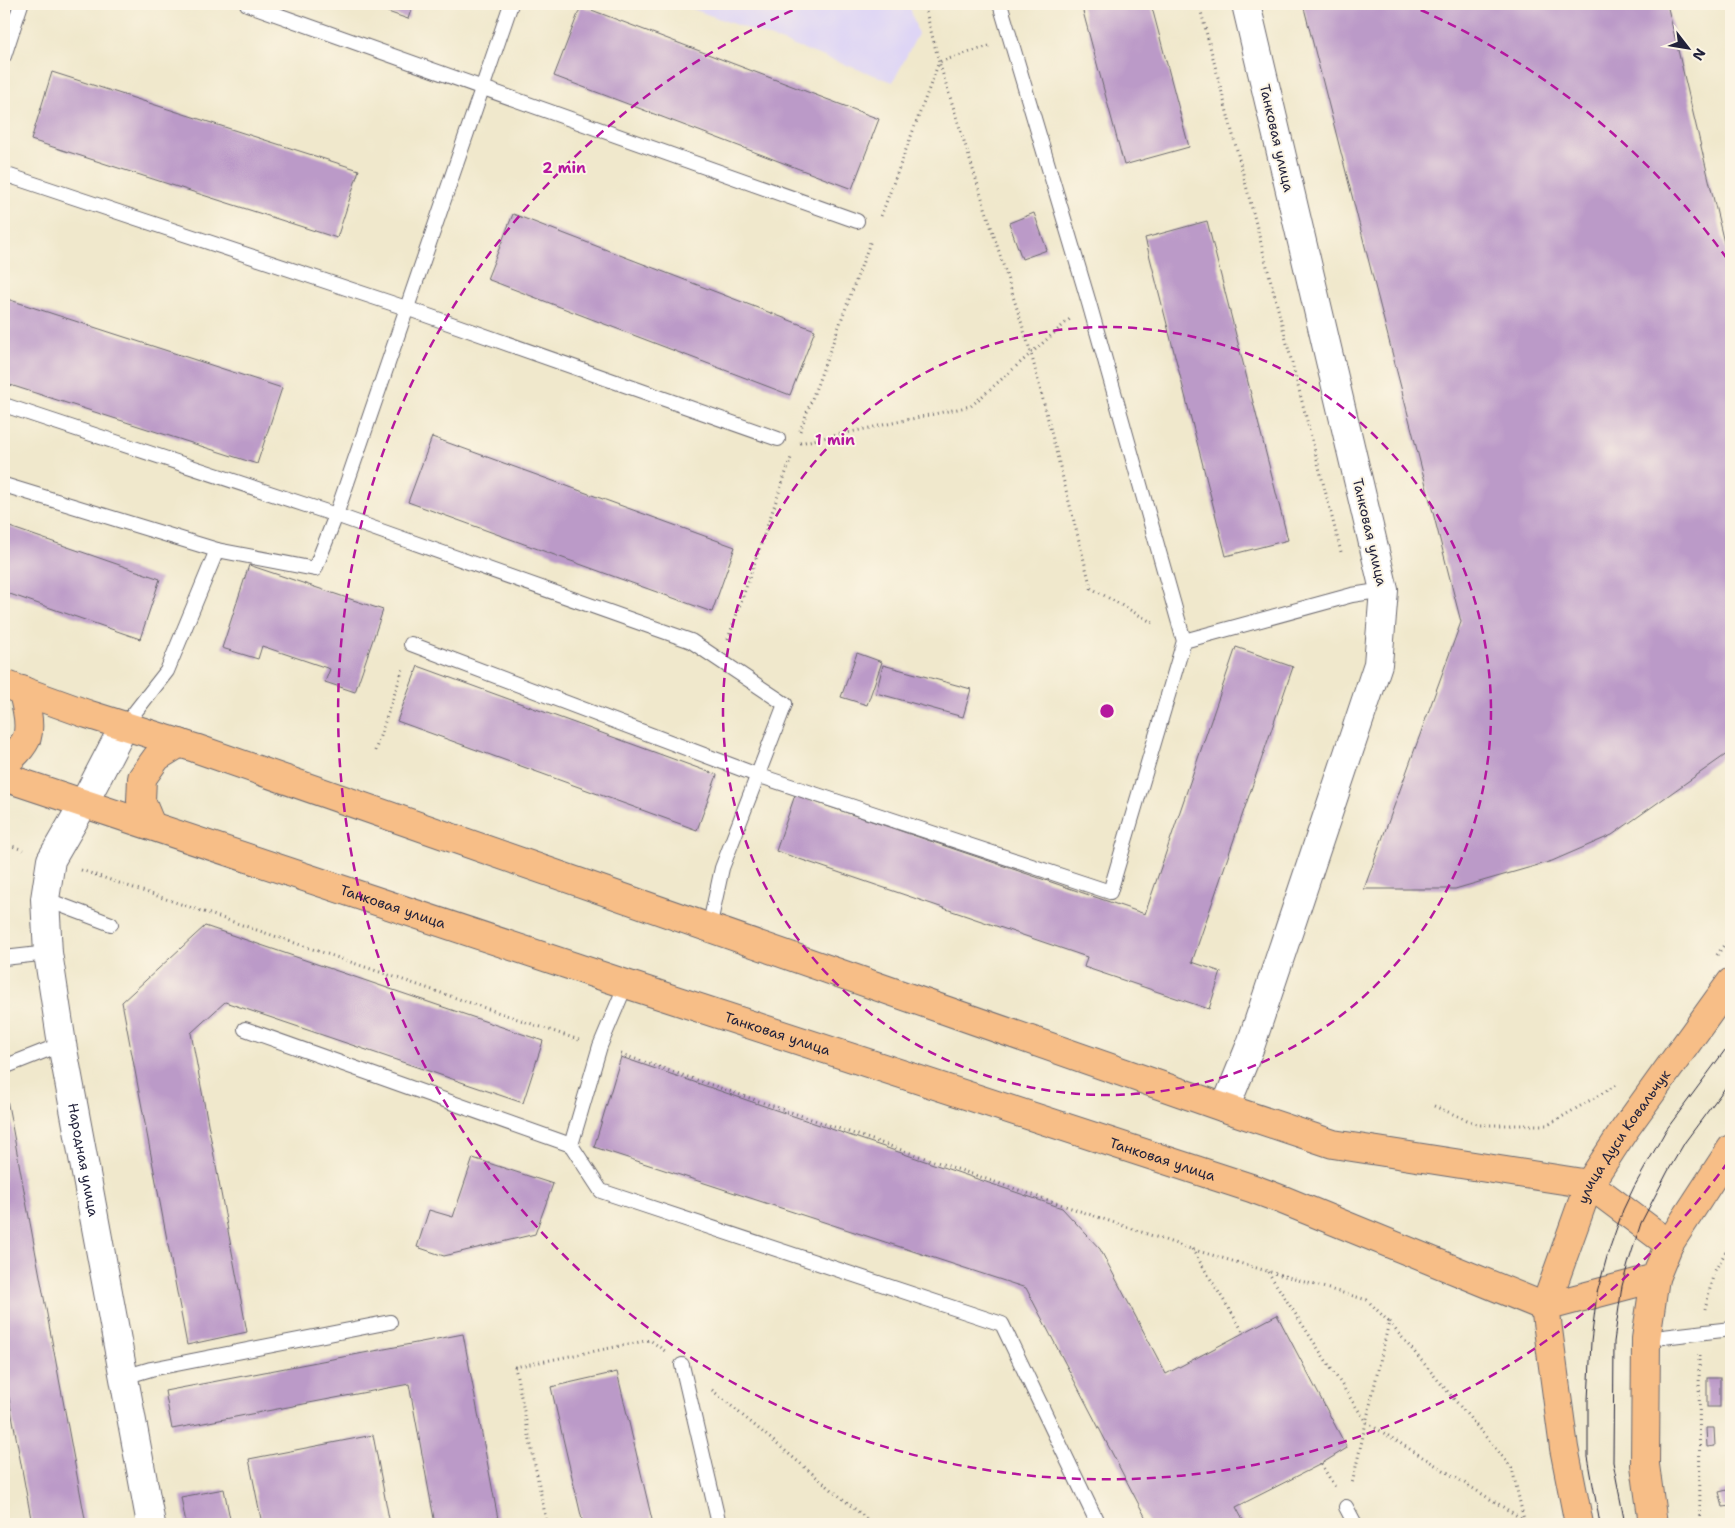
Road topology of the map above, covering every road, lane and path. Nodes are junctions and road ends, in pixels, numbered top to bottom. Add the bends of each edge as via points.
1 (22, 4) edge
2 (247, 4) edge
3 (511, 4) edge
4 (924, 4) edge
5 (1000, 4) edge
6 (1199, 4) edge
7 (1246, 4) edge
8 (1011, 39) junction
9 (4, 56) edge
10 (939, 62) junction
11 (482, 87) junction
12 (4, 174) edge
13 (880, 218) dead end
14 (857, 221) dead end
15 (873, 236) dead end
16 (1089, 303) junction
17 (406, 308) junction
18 (1031, 353) junction
19 (4, 405) edge
20 (778, 439) joint
21 (796, 444) junction
22 (4, 485) edge
23 (336, 515) junction
24 (217, 550) junction
25 (1384, 590) junction
26 (1352, 595) junction
27 (1184, 640) junction
28 (412, 644) joint
29 (721, 661) junction
30 (13, 687) edge
31 (124, 726) junction
32 (180, 743) junction
33 (375, 751) dead end
34 (4, 764) edge
35 (757, 775) junction
36 (4, 777) edge
37 (84, 802) junction
38 (151, 825) junction
39 (4, 843) edge
40 (51, 860) junction
41 (45, 898) junction
42 (111, 924) dead end
43 (709, 928) junction
44 (1731, 935) edge
45 (48, 953) junction
46 (4, 958) edge
47 (1714, 959) dead end
48 (1731, 982) edge
49 (626, 984) junction
50 (245, 1029) dead end
51 (562, 1034) dead end
52 (62, 1044) junction
53 (600, 1046) junction
54 (4, 1067) edge
55 (1619, 1084) dead end
56 (1434, 1106) dead end
57 (1226, 1108) junction
58 (571, 1145) junction
59 (1731, 1149) edge
60 (1589, 1184) junction
61 (1731, 1243) edge
62 (1669, 1244) junction
63 (1191, 1249) junction
64 (1268, 1271) junction
65 (1655, 1278) junction
66 (1545, 1307) junction
67 (390, 1322) dead end
68 (1389, 1322) junction
69 (1731, 1329) edge
70 (1244, 1332) dead end
71 (1699, 1332) junction
72 (1646, 1339) junction
73 (682, 1365) junction
74 (124, 1377) junction
75 (1366, 1422) junction
76 (1321, 1464) dead end
77 (1346, 1507) junction
78 (1524, 1522) edge
79 (151, 1524) edge
80 (547, 1524) edge
81 (719, 1524) edge
82 (873, 1524) edge
83 (1098, 1524) edge
84 (1355, 1524) edge
85 (1578, 1524) edge
86 (1653, 1524) edge
87 (1700, 1524) edge

1 - 9 lane
2 - 11 lane
3 - 11 lane
4 - 10 path
5 - 8 lane
6 - 26 path
7 - 25 street, Танковая улица
8 - 10 path
8 - 16 lane
10 - 13 path
10 - 18 path
11 - 14 lane
11 - 17 lane
12 - 17 lane
15 - 21 path
16 - 18 path
16 - 27 lane
17 - 20 lane
17 - 23 lane
18 - 21 path via 971,406
18 - 27 path via 1091,588
19 - 23 lane
20 - 21 path
21 - 29 path
22 - 24 lane
23 - 24 lane via 315,569
23 - 29 lane via 691,641
24 - 31 lane via 167,671
25 - 26 lane
25 - 57 street, Танковая улица via 1378,664 1251,1044
26 - 27 lane
27 - 35 lane via 1110,892
28 - 33 path
28 - 35 lane
29 - 35 lane via 785,704
30 - 31 main road
30 - 34 main road via 28,710 27,738 12,759
31 - 32 main road
31 - 37 street, Народная улица
32 - 38 main road via 157,757 142,778 141,801
32 - 43 main road
35 - 43 lane via 722,868
36 - 37 main road, Танковая улица
37 - 38 main road, Танковая улица
37 - 40 street, Народная улица
38 - 49 main road, Танковая улица
39 - 40 path
40 - 41 street, Народная улица
40 - 51 path
41 - 42 lane
41 - 45 street, Народная улица
43 - 57 main road
44 - 47 path
45 - 46 lane
45 - 52 street, Народная улица
48 - 60 main road, улица Дуси Ковальчук
49 - 53 lane
49 - 66 main road, Танковая улица via 1251,1188
50 - 58 lane
52 - 54 lane
52 - 74 street, Народная улица
53 - 58 lane
53 - 63 path
55 - 56 path via 1548,1125 1479,1125
57 - 60 main road via 1333,1144
58 - 83 lane via 600,1191 1002,1324
59 - 62 main road
60 - 62 main road
60 - 66 main road, улица Дуси Ковальчук
61 - 71 path via 1714,1272
62 - 65 main road
63 - 64 path
63 - 70 path
64 - 68 path via 1367,1300
64 - 75 path
65 - 66 main road
65 - 72 main road
66 - 85 main road
67 - 74 lane
68 - 75 path
68 - 78 path via 1512,1468
69 - 71 lane
71 - 72 lane
71 - 87 path
72 - 86 main road via 1645,1465
73 - 80 path via 650,1340 515,1367
73 - 81 lane
73 - 82 path
74 - 79 street, Народная улица
75 - 77 path
75 - 78 path
76 - 77 path
77 - 84 lane

